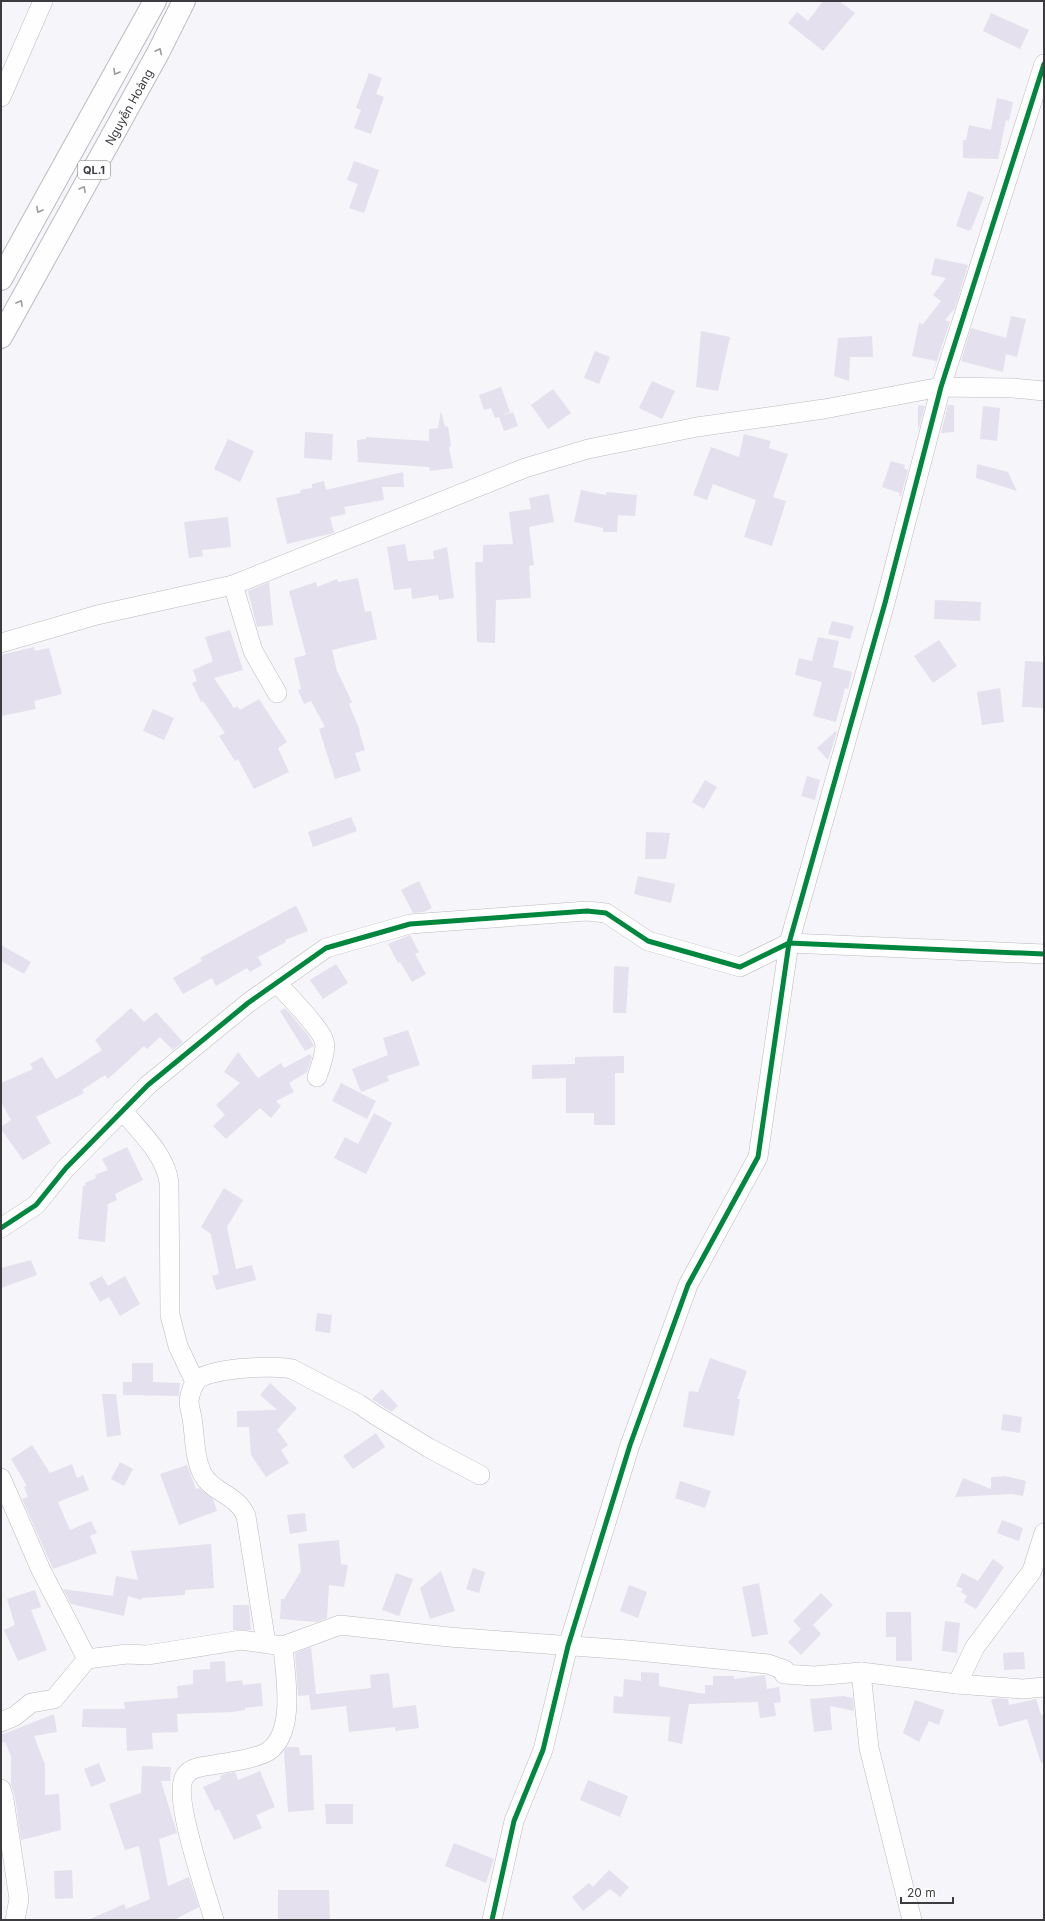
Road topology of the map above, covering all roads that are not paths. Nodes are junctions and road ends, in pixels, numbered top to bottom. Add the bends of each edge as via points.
1 (43, 1) edge
2 (155, 1) edge
3 (184, 1) edge
4 (1044, 64) edge
5 (1, 97) edge
6 (1, 279) edge
7 (1, 337) edge
8 (941, 386) junction
9 (1044, 391) edge
10 (233, 586) junction
11 (1, 642) edge
12 (277, 694) dead end
13 (789, 944) junction
14 (1044, 954) edge
15 (277, 983) junction
16 (317, 1077) dead end
17 (122, 1110) junction
18 (1, 1228) edge
19 (195, 1382) junction
20 (480, 1475) dead end
21 (1, 1478) edge
22 (1044, 1533) edge
23 (274, 1645) junction
24 (568, 1646) junction
25 (87, 1659) junction
26 (861, 1672) junction
27 (957, 1684) junction
28 (1044, 1687) edge
29 (1, 1722) edge
30 (1, 1789) edge
31 (15, 1920) edge
32 (214, 1920) edge
33 (492, 1920) edge
34 (912, 1920) edge

1 - 5 street
2 -> 6 highway, QL.1
7 -> 3 highway, Nguyễn Hoàng / QL.1 via 158,53
4 - 8 street
8 - 9 street
8 - 10 street via 824,409 697,427 588,449 526,468
8 - 13 street via 885,603
10 - 11 street via 97,615
10 - 12 street via 253,651
13 - 14 street
13 - 15 street via 740,967 648,941 606,913 587,911 410,924 326,948
13 - 24 street via 758,1157 688,1285 630,1445
15 - 16 street via 324,1041 323,1057
15 - 17 street via 248,1003 148,1084
17 - 18 street via 66,1168 36,1205
17 - 19 street via 167,1170 170,1315 178,1346
19 - 20 street via 202,1376 213,1373 266,1367 292,1369 359,1404 429,1448
19 - 23 street via 189,1401 198,1465 211,1484 243,1507
21 - 25 street via 41,1570
22 - 27 street via 1032,1571 976,1646
23 - 24 street via 340,1626
23 - 25 street via 241,1640 147,1655 127,1654
23 - 32 street via 287,1713 282,1735 276,1744 269,1751 193,1769 184,1777 181,1793 183,1813
24 - 26 street via 768,1664 785,1670 784,1674 814,1676
24 - 33 street via 543,1750 514,1820
25 - 29 street via 54,1699 31,1703 15,1716
26 - 27 street
26 - 34 street via 868,1748
27 - 28 street
30 - 31 street via 19,1899

